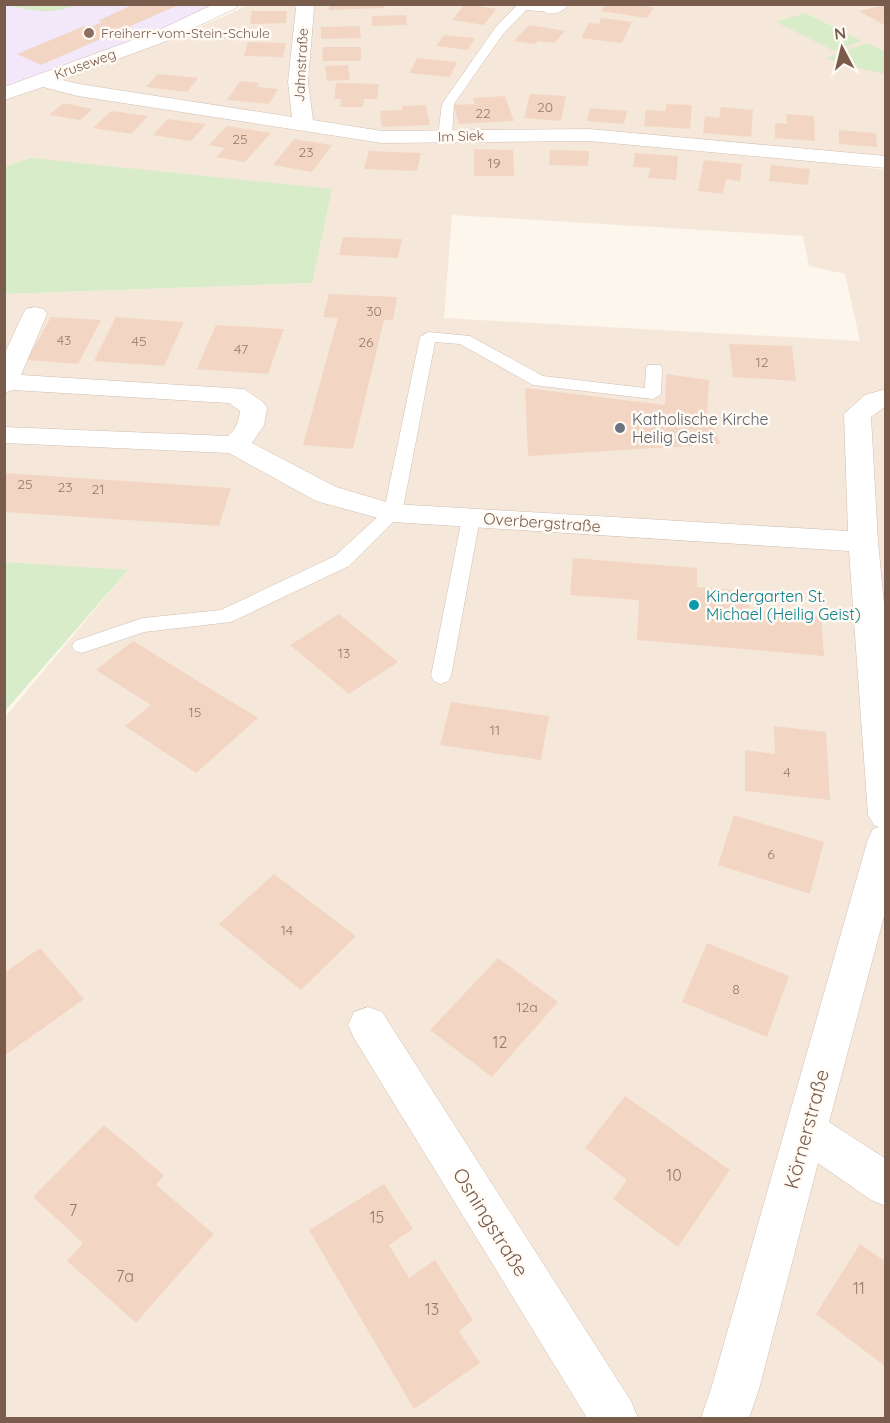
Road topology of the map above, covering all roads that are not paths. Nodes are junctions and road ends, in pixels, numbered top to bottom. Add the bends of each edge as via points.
1 (230, 4) edge
2 (303, 4) edge
3 (556, 7) edge
4 (41, 80) junction
5 (4, 94) edge
6 (304, 125) junction
7 (445, 136) junction
8 (885, 162) edge
9 (35, 314) dead end
10 (654, 368) dead end
11 (5, 383) edge
12 (885, 397) edge
13 (4, 435) edge
14 (234, 445) junction
15 (393, 513) junction
16 (471, 518) junction
17 (863, 528) junction
18 (82, 646) dead end
19 (441, 676) dead end
20 (885, 815) edge
21 (885, 839) edge
22 (368, 1025) dead end
23 (806, 1130) junction
24 (885, 1185) edge
25 (614, 1419) edge
26 (724, 1419) edge

1 - 4 street, Kruseweg via 162,36
2 - 6 street, Jahnstraße via 298,106
3 - 7 lane via 523,6 499,31 448,105
4 - 5 street, Kruseweg
4 - 6 street, Im Siek via 78,90
6 - 7 street, Im Siek via 382,137
7 - 8 street, Im Siek via 589,135
9 - 11 street
10 - 15 lane via 653,394 539,381 464,339 428,337
11 - 14 street via 235,395 254,408 253,424
12 - 17 street via 857,414
13 - 14 street, Overbergstraße
14 - 15 street, Overbergstraße via 326,494
15 - 16 street, Overbergstraße
15 - 18 lane via 342,561 224,617 143,625
16 - 17 street, Overbergstraße
16 - 19 lane
17 - 20 street
21 - 23 street, Körnerstraße
22 - 25 street, Osningstraße
23 - 24 street
23 - 26 street, Körnerstraße

